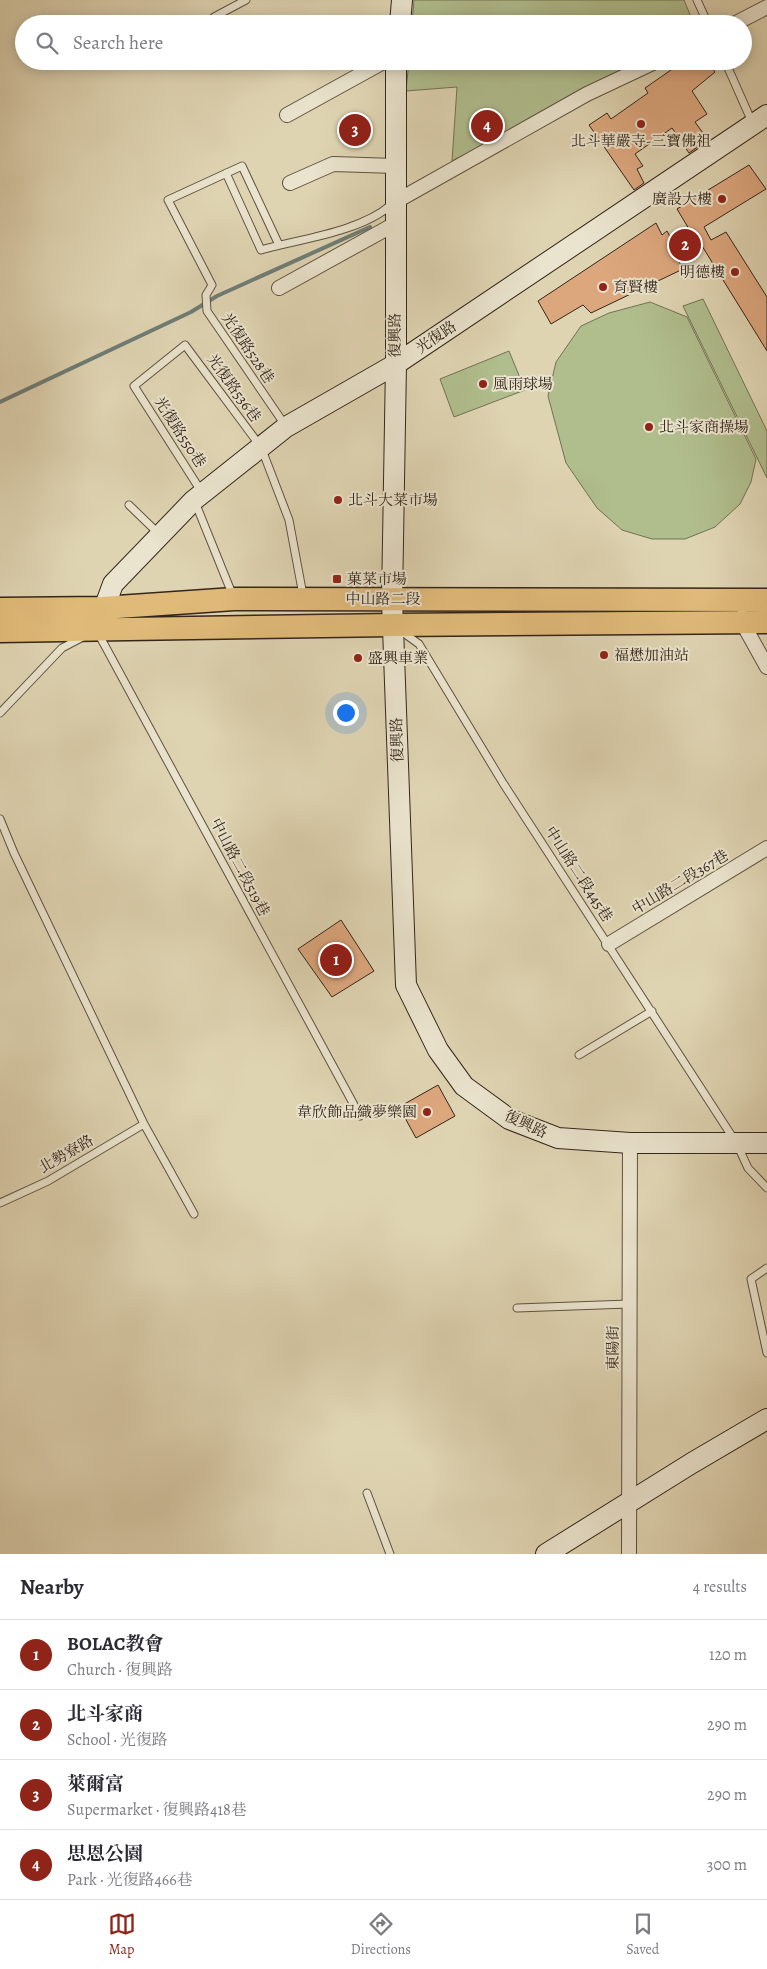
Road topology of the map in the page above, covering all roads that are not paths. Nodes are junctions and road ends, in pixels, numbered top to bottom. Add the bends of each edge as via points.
1 (246, 0) edge
2 (402, 0) edge
3 (697, 0) edge
4 (767, 7) edge
5 (218, 15) edge
6 (401, 15) edge
7 (704, 15) edge
8 (751, 15) edge
9 (369, 70) edge
10 (396, 70) edge
11 (638, 70) edge
12 (729, 70) edge
13 (287, 115) dead end
14 (760, 120) edge
15 (396, 166) junction
16 (226, 173) junction
17 (290, 183) dead end
18 (395, 202) junction
19 (394, 224) junction
20 (279, 245) junction
21 (279, 288) dead end
22 (185, 345) joint
23 (396, 364) junction
24 (286, 427) junction
25 (261, 447) junction
26 (198, 497) junction
27 (129, 505) dead end
28 (160, 535) junction
29 (234, 598) junction
30 (303, 599) junction
31 (392, 600) junction
32 (767, 600) edge
33 (103, 608) junction
34 (0, 609) edge
35 (743, 612) junction
36 (767, 622) edge
37 (393, 625) junction
38 (97, 630) junction
39 (0, 632) edge
40 (767, 667) edge
41 (0, 713) edge
42 (0, 819) edge
43 (767, 848) edge
44 (609, 944) junction
45 (652, 1011) junction
46 (579, 1055) dead end
47 (360, 1116) dead end
48 (144, 1124) junction
49 (630, 1143) junction
50 (767, 1143) edge
51 (737, 1144) junction
52 (767, 1188) edge
53 (0, 1203) edge
54 (194, 1214) dead end
55 (767, 1268) edge
56 (629, 1304) junction
57 (517, 1308) dead end
58 (767, 1353) edge
59 (767, 1419) edge
60 (367, 1493) dead end
61 (629, 1502) junction
62 (390, 1554) edge
63 (546, 1554) edge
64 (629, 1554) edge

1 - 5 lane
2 - 6 street
3 - 7 lane
4 - 8 street
9 - 13 street
10 - 15 street, 復興路
11 - 18 street via 588,94
12 - 14 lane
14 - 23 street, 光復路
15 - 17 street via 333,164
15 - 18 street, 復興路
16 - 20 lane via 261,250
16 - 20 lane via 242,166
16 - 24 lane, 光復路528巷 via 168,200 212,285 206,295 207,311
18 - 19 street, 復興路
18 - 20 lane via 380,214 319,237
19 - 21 street
19 - 23 street, 復興路
22 - 25 lane, 光復路536巷
22 - 26 lane, 光復路550巷 via 134,386
23 - 24 street, 光復路
23 - 31 street, 復興路
24 - 25 street, 光復路
25 - 26 street, 光復路
25 - 30 lane, 光復路536巷 via 289,520
26 - 28 street, 光復路
26 - 29 lane, 光復路550巷
27 - 28 lane
28 - 33 street, 光復路 via 113,584
29 - 30 main road, 中山路二段
29 - 33 main road, 中山路二段
30 - 31 main road, 中山路二段
31 - 35 main road, 中山路二段
31 - 37 street, 復興路
32 - 35 main road, 中山路二段
33 - 34 main road, 中山路二段
33 - 38 street, 光復路
35 - 36 main road, 中山路二段
35 - 37 main road, 中山路二段
35 - 40 street
37 - 38 main road, 中山路二段
37 - 44 lane, 中山路二段445巷 via 419,644 503,783
37 - 49 street, 復興路 via 406,984 438,1050 464,1086 509,1119 558,1138
38 - 39 main road, 中山路二段
38 - 41 lane via 62,648
38 - 47 lane, 中山路二段519巷
42 - 48 lane
43 - 44 street, 中山路二段367巷
44 - 45 lane, 中山路二段445巷
45 - 46 lane
45 - 51 lane, 中山路二段445巷
48 - 53 lane, 北勢寮路 via 48,1181
48 - 54 lane
49 - 51 street, 復興路
49 - 56 street, 東陽街
50 - 51 street, 復興路
51 - 52 lane, 中山路二段445巷 via 748,1168
55 - 58 lane via 751,1278
56 - 57 lane
56 - 61 street, 東陽街
59 - 61 street
60 - 62 lane
61 - 63 street
61 - 64 street, 東陽街

